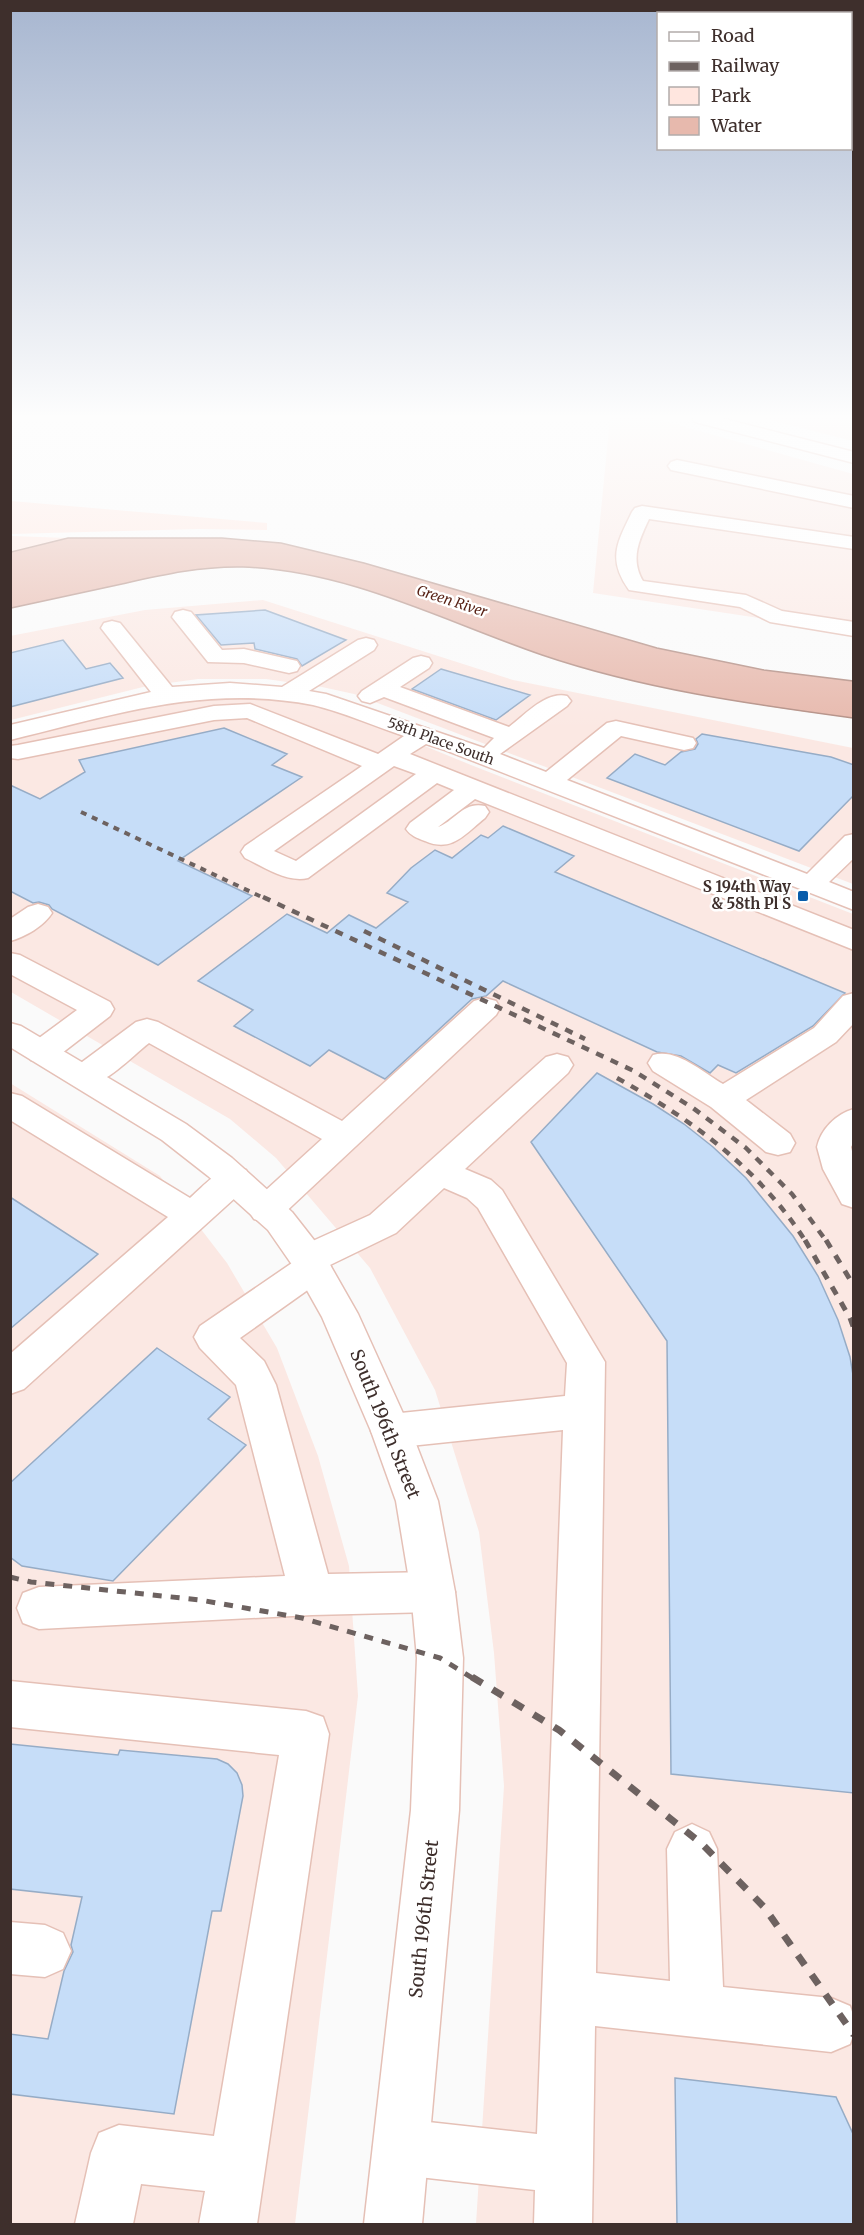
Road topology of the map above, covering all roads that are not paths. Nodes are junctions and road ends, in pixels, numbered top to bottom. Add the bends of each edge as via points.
1 (637, 522) edge
2 (712, 522) edge
3 (854, 543) edge
4 (183, 617) dead end
5 (112, 628) dead end
6 (854, 629) edge
7 (366, 645) dead end
8 (244, 656) junction
9 (421, 663) dead end
10 (289, 666) dead end
11 (382, 688) junction
12 (289, 693) junction
13 (167, 696) junction
14 (231, 698) junction
15 (559, 701) dead end
16 (352, 708) junction
17 (10, 733) edge
18 (423, 734) junction
19 (512, 736) junction
20 (684, 743) dead end
21 (10, 754) edge
22 (484, 757) junction
23 (386, 760) junction
24 (434, 773) junction
25 (549, 782) junction
26 (676, 832) junction
27 (854, 842) edge
28 (647, 858) junction
29 (811, 885) junction
30 (854, 902) edge
31 (38, 913) dead end
32 (10, 932) edge
33 (854, 941) edge
34 (10, 963) edge
35 (854, 1003) edge
36 (485, 1008) dead end
37 (10, 1033) edge
38 (42, 1052) junction
39 (664, 1063) dead end
40 (557, 1065) dead end
41 (85, 1076) junction
42 (723, 1099) junction
43 (10, 1104) edge
44 (854, 1120) edge
45 (345, 1137) junction
46 (778, 1143) dead end
47 (440, 1172) junction
48 (234, 1179) junction
49 (854, 1195) edge
50 (266, 1210) junction
51 (193, 1216) junction
52 (310, 1263) junction
53 (10, 1378) edge
54 (584, 1411) junction
55 (391, 1431) junction
56 (433, 1592) junction
57 (312, 1595) junction
58 (39, 1608) dead end
59 (10, 1704) edge
60 (692, 1849) dead end
61 (569, 1997) junction
62 (697, 2011) junction
63 (831, 2025) dead end
64 (401, 2147) junction
65 (565, 2165) junction
66 (238, 2167) junction
67 (104, 2224) edge
68 (228, 2224) edge
69 (393, 2224) edge
70 (563, 2224) edge

1 - 6 main road via 625,548 627,573 636,586 746,601 778,617
2 - 3 main road
4 - 8 main road via 216,657
5 - 13 main road
7 - 12 main road
8 - 10 main road
8 - 14 main road
9 - 11 main road
11 - 16 main road
11 - 19 main road
12 - 14 main road, 58th Place South
12 - 16 main road, 58th Place South
13 - 14 main road, 58th Place South
13 - 17 main road, 58th Place South
14 - 21 main road
14 - 23 main road via 250,711
15 - 19 main road
16 - 18 main road, 58th Place South
18 - 22 main road, 58th Place South
18 - 23 main road
19 - 22 main road
20 - 25 main road via 616,728
22 - 25 main road, 58th Place South
23 - 24 main road
23 - 24 main road via 255,852 298,873
24 - 28 main road via 474,800
25 - 26 main road, 58th Place South
26 - 28 main road
26 - 29 main road, 58th Place South
27 - 29 main road
28 - 33 main road
29 - 30 main road, 58th Place South
31 - 32 main road
34 - 38 main road via 99,1009
35 - 42 main road via 825,1035
36 - 45 main road
37 - 38 main road, South 196th Street
38 - 41 main road, South 196th Street
39 - 42 main road
40 - 47 main road
41 - 45 main road via 147,1029
41 - 48 main road, South 196th Street via 174,1132
42 - 46 main road
43 - 51 main road
44 - 49 main road via 834,1144
45 - 50 main road
47 - 52 main road via 383,1224
47 - 54 main road via 479,1188 490,1199 586,1362
48 - 50 main road, South 196th Street
48 - 51 main road
50 - 52 main road, South 196th Street via 280,1221
51 - 53 main road
52 - 55 main road, South 196th Street via 339,1314
52 - 57 main road via 213,1337 250,1372 256,1384
54 - 55 main road
54 - 61 main road
55 - 56 main road, South 196th Street via 417,1501
56 - 57 main road
56 - 64 main road, South 196th Street via 440,1658 435,1810
57 - 58 main road
59 - 66 main road via 306,1734
60 - 62 main road
61 - 62 main road
61 - 65 main road
62 - 63 main road
64 - 65 main road
64 - 69 main road, South 196th Street
65 - 70 main road
66 - 67 main road via 119,2153
66 - 68 main road

